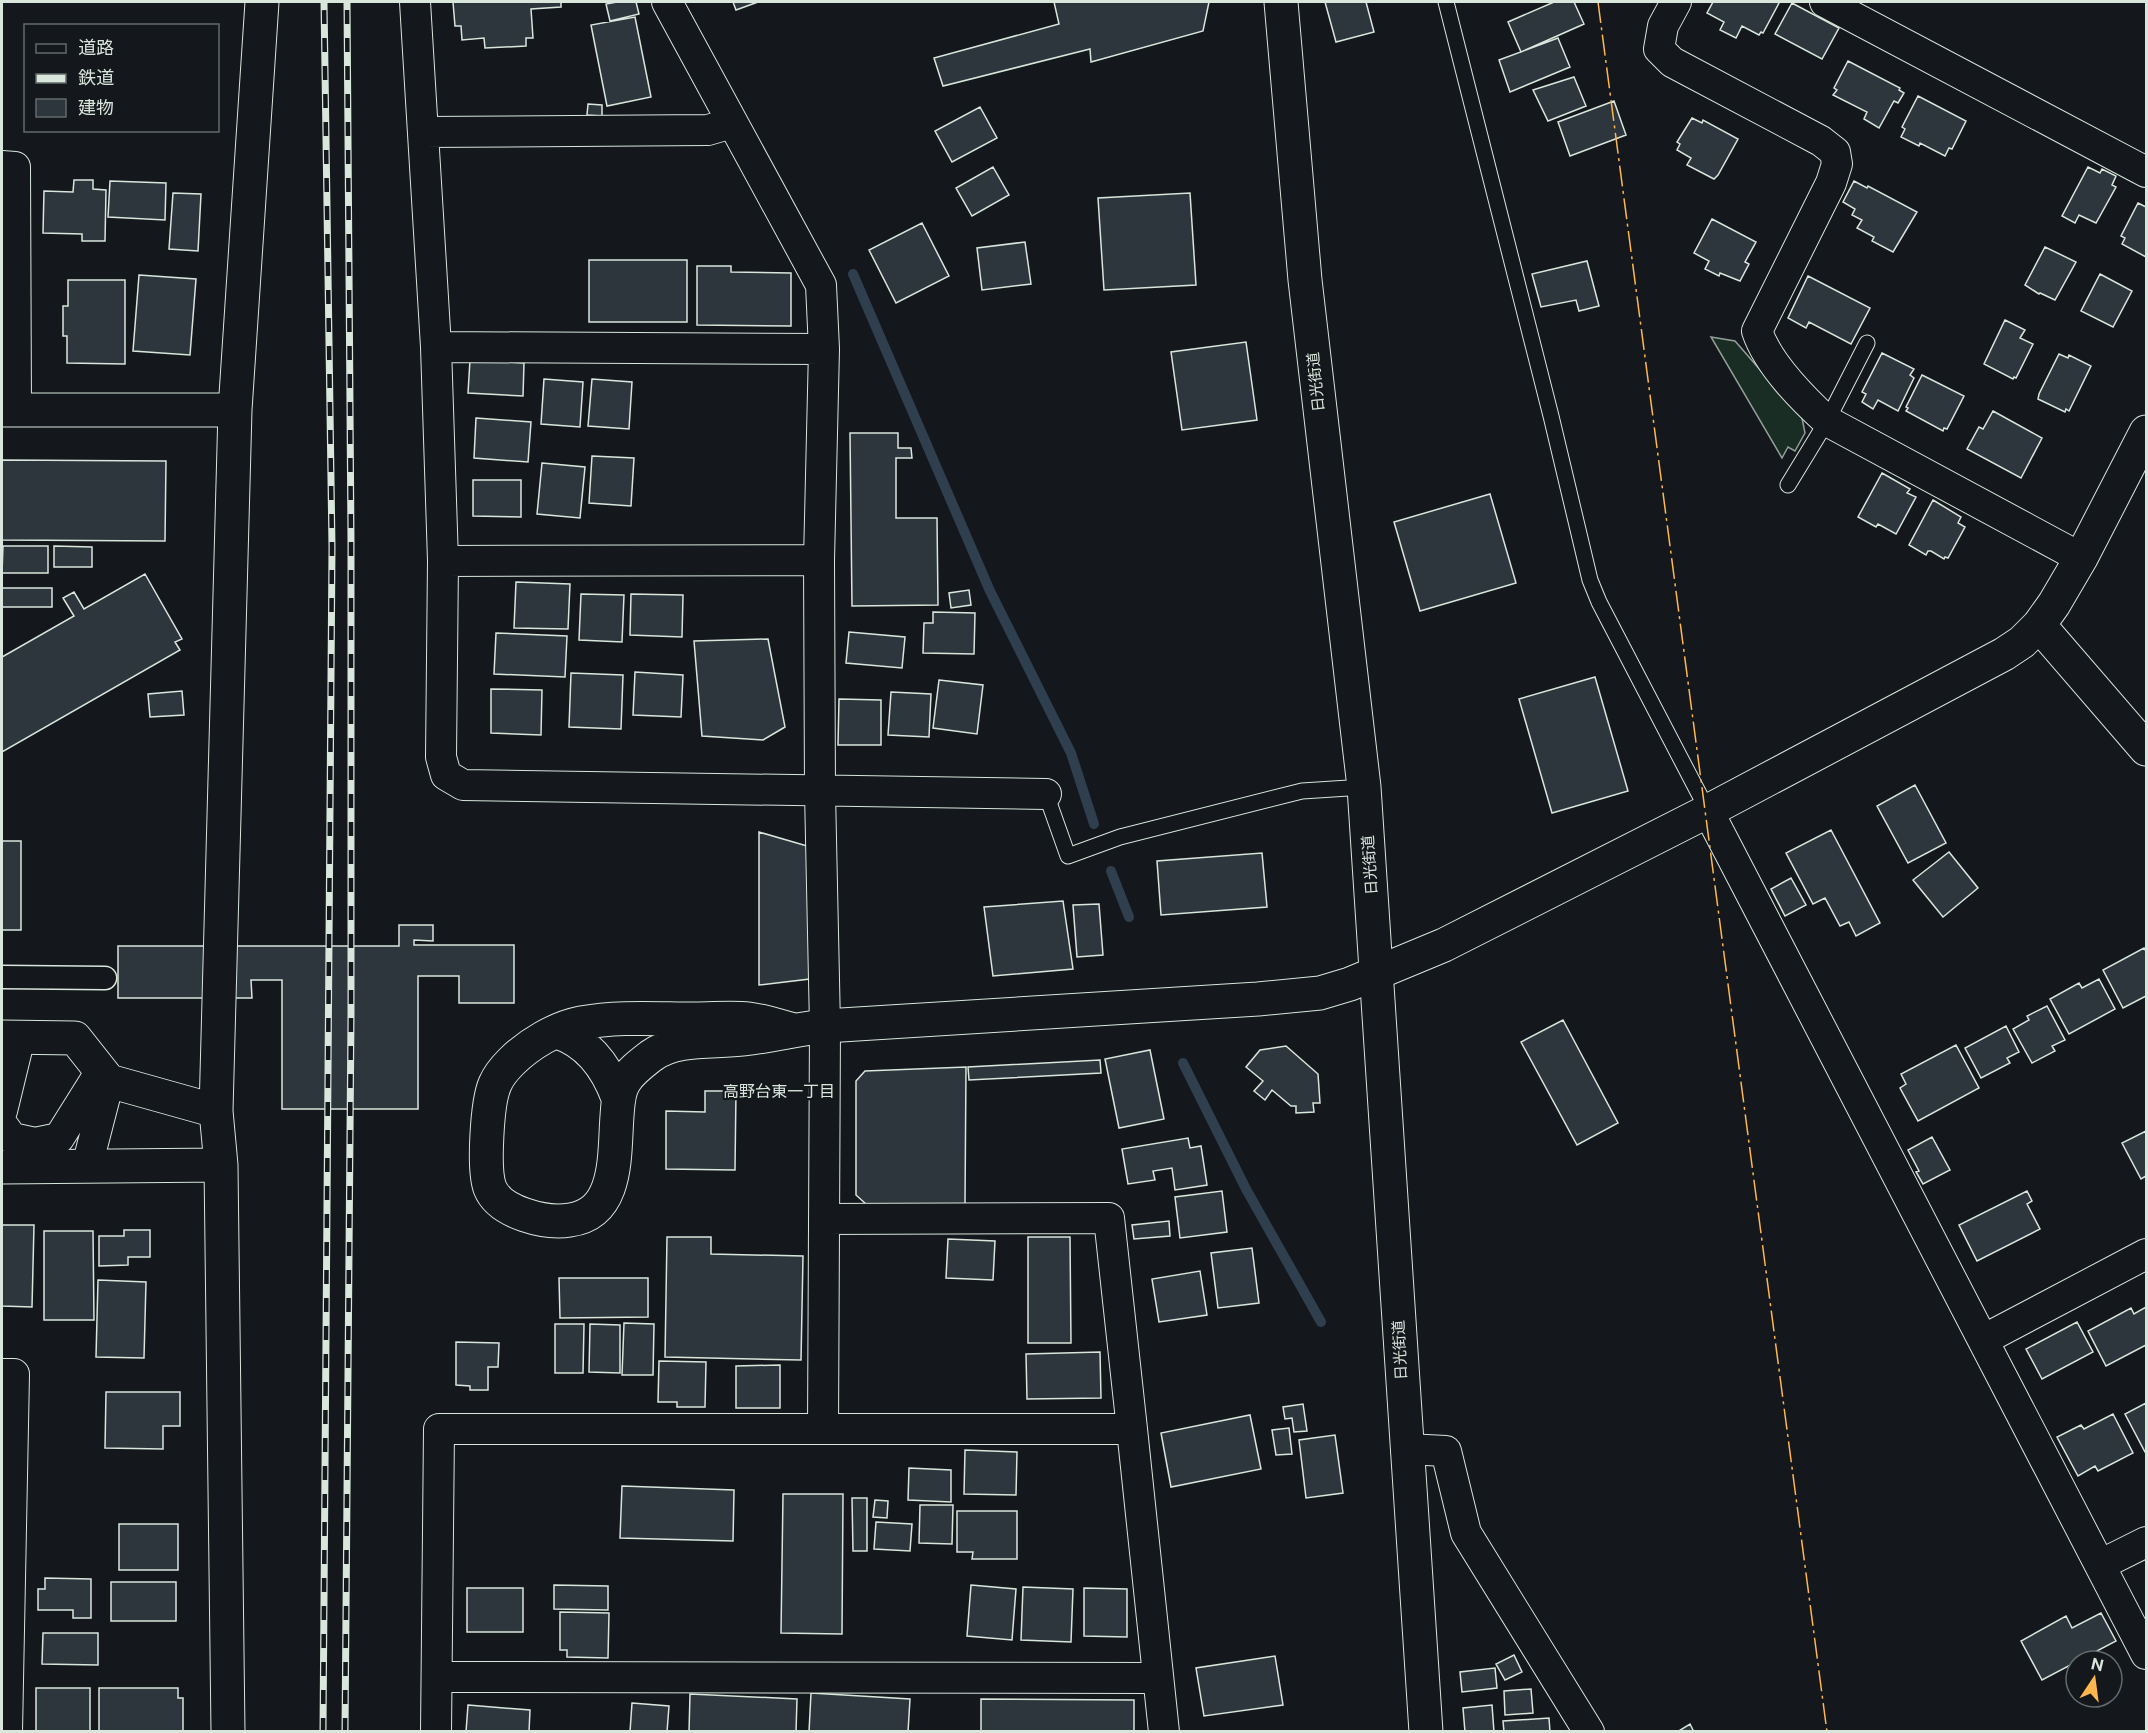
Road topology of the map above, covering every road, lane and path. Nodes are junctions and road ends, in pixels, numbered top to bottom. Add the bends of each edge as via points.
1 (262, 2) edge
2 (415, 2) edge
3 (667, 2) edge
4 (1281, 2) edge
5 (1446, 2) edge
6 (1676, 2) edge
7 (1825, 2) edge
8 (732, 123) junction
9 (423, 132) junction
10 (2, 166) edge
11 (2146, 172) edge
12 (1867, 343) dead end
13 (436, 347) junction
14 (824, 349) junction
15 (9, 410) edge
16 (235, 410) junction
17 (1827, 421) junction
18 (2146, 432) edge
19 (1788, 485) dead end
20 (2081, 558) junction
21 (819, 560) junction
22 (444, 561) junction
23 (2039, 625) junction
24 (2146, 749) edge
25 (1364, 787) junction
26 (820, 792) junction
27 (1046, 794) joint
28 (1708, 812) junction
29 (1377, 973) junction
30 (2, 977) edge
31 (105, 978) dead end
32 (809, 1028) junction
33 (557, 1032) junction
34 (11, 1037) edge
35 (105, 1076) junction
36 (618, 1098) junction
37 (2, 1111) edge
38 (216, 1111) junction
39 (2, 1124) edge
40 (220, 1165) junction
41 (87, 1166) junction
42 (2, 1167) edge
43 (824, 1219) junction
44 (2146, 1254) edge
45 (1983, 1340) junction
46 (2, 1374) edge
47 (823, 1429) junction
48 (1132, 1429) junction
49 (1406, 1449) junction
50 (2146, 1542) edge
51 (2100, 1565) junction
52 (2146, 1654) edge
53 (437, 1677) junction
54 (1158, 1678) junction
55 (7, 1731) edge
56 (228, 1731) edge
57 (436, 1731) edge
58 (1164, 1731) edge
59 (1426, 1731) edge
60 (1589, 1731) edge

1 - 16 main road
2 - 9 street
3 - 8 street
4 - 25 main road, 日光街道 via 1305,280
5 - 28 lane via 1590,580
6 - 17 street via 1663,26 1659,49 1672,62 1835,152 1837,164 1831,183 1757,331 1769,356 1804,400
7 - 11 street
8 - 9 street via 708,130
8 - 14 street via 821,285
9 - 13 street
10 - 15 street via 15,166
12 - 17 lane
13 - 14 street
13 - 22 street
14 - 21 street
15 - 16 main road
16 - 38 main road
17 - 19 lane
17 - 20 street
18 - 20 main road
20 - 23 main road
21 - 22 street
21 - 26 street
22 - 26 street via 441,757 446,775 463,785
23 - 24 main road
23 - 28 main road via 2004,654
25 - 27 lane via 1302,791 1120,837 1068,856
25 - 29 main road, 日光街道
26 - 27 street
26 - 32 street
28 - 29 main road via 1444,945
28 - 45 street
29 - 32 main road via 1320,993
29 - 49 main road, 日光街道
30 - 31 street
32 - 33 main road via 750,1019 605,1020 580,1023
32 - 36 main road via 673,1047 654,1054 638,1067 624,1081
32 - 43 street
33 - 36 main road via 573,1037 591,1052 610,1077
33 - 36 main road via 509,1063 495,1083 487,1168 490,1188 500,1201 517,1212 548,1220 568,1220 596,1210 605,1198 612,1174
34 - 35 main road via 75,1038
34 - 37 street
35 - 38 main road
35 - 39 street via 59,1138 34,1143 12,1138
35 - 41 street
38 - 40 main road
40 - 41 main road
40 - 56 main road
41 - 42 main road
43 - 47 street
43 - 48 street via 1109,1218
44 - 45 street
45 - 51 street
46 - 55 street via 14,1374
47 - 48 street
47 - 53 street via 439,1429
48 - 54 street
49 - 59 main road, 日光街道
49 - 60 street via 1446,1451 1466,1533
50 - 51 street
51 - 52 street
53 - 54 street
53 - 57 street
54 - 58 street

